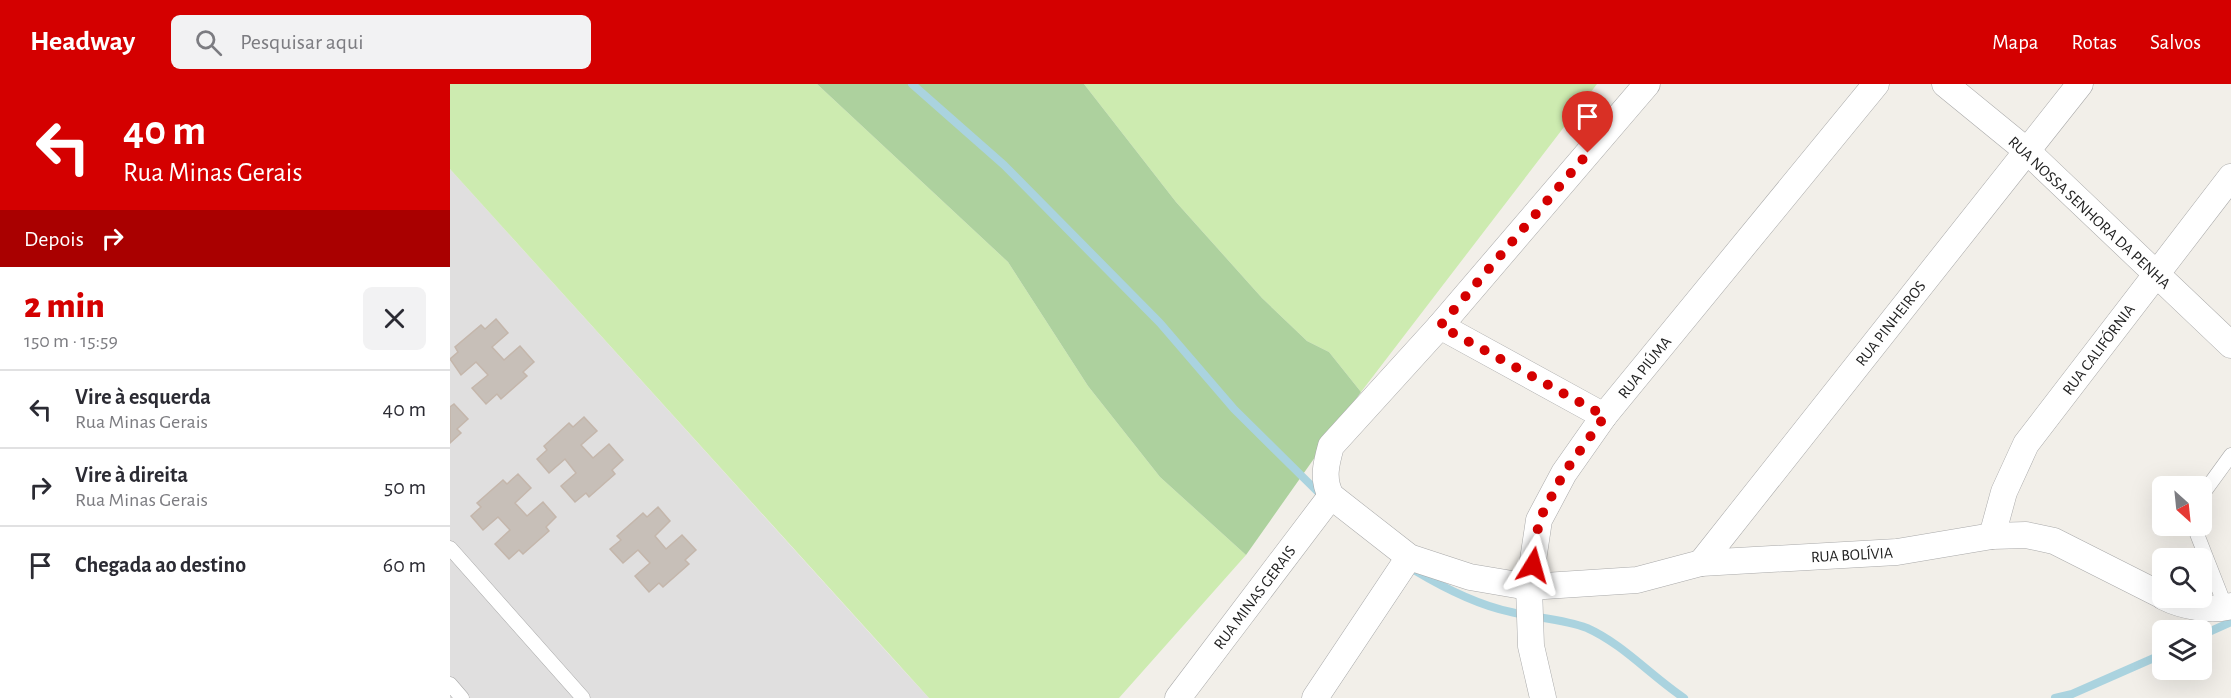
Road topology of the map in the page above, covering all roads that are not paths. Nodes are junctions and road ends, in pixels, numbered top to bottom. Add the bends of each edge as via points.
1 (1647, 84) edge
2 (1876, 84) edge
3 (1945, 84) edge
4 (2080, 84) edge
5 (2027, 151) junction
6 (2231, 177) edge
7 (2156, 273) junction
8 (1440, 326) junction
9 (2231, 345) edge
10 (1605, 416) junction
11 (2231, 454) edge
12 (2212, 481) edge
13 (1331, 496) junction
14 (1992, 536) junction
15 (2198, 536) edge
16 (450, 548) edge
17 (1408, 557) junction
18 (1701, 563) junction
19 (1529, 587) junction
20 (2152, 591) edge
21 (2212, 606) edge
22 (2229, 607) edge
23 (450, 684) edge
24 (462, 698) edge
25 (583, 698) edge
26 (1178, 698) edge
27 (1315, 698) edge
28 (1543, 698) edge

1 - 8 street
2 - 10 street, RUA PIÚMA
3 - 5 street, RUA NOSSA SENHORA DA PENHA
4 - 5 street, RUA PINHEIROS
5 - 7 street, RUA NOSSA SENHORA DA PENHA
5 - 18 street, RUA PINHEIROS
6 - 7 street, RUA CALIFÓRNIA
7 - 9 street, RUA NOSSA SENHORA DA PENHA
7 - 14 street, RUA CALIFÓRNIA via 2026,444 2004,492
8 - 10 street
8 - 13 street via 1331,446 1325,468
10 - 19 street, RUA PIÚMA via 1564,473 1539,520
11 - 12 lane
13 - 17 street
13 - 26 street, RUA MINAS GERAIS
14 - 18 street, RUA BOLÍVIA via 1896,552
14 - 20 street, RUA BOLÍVIA via 2026,535 2054,541
15 - 22 lane
16 - 25 lane
17 - 19 street via 1470,577
17 - 27 street
18 - 19 street, RUA BOLÍVIA via 1637,580
19 - 28 street, RUA PIÚMA via 1531,646
21 - 22 street, RUA BOLÍVIA
23 - 24 lane

